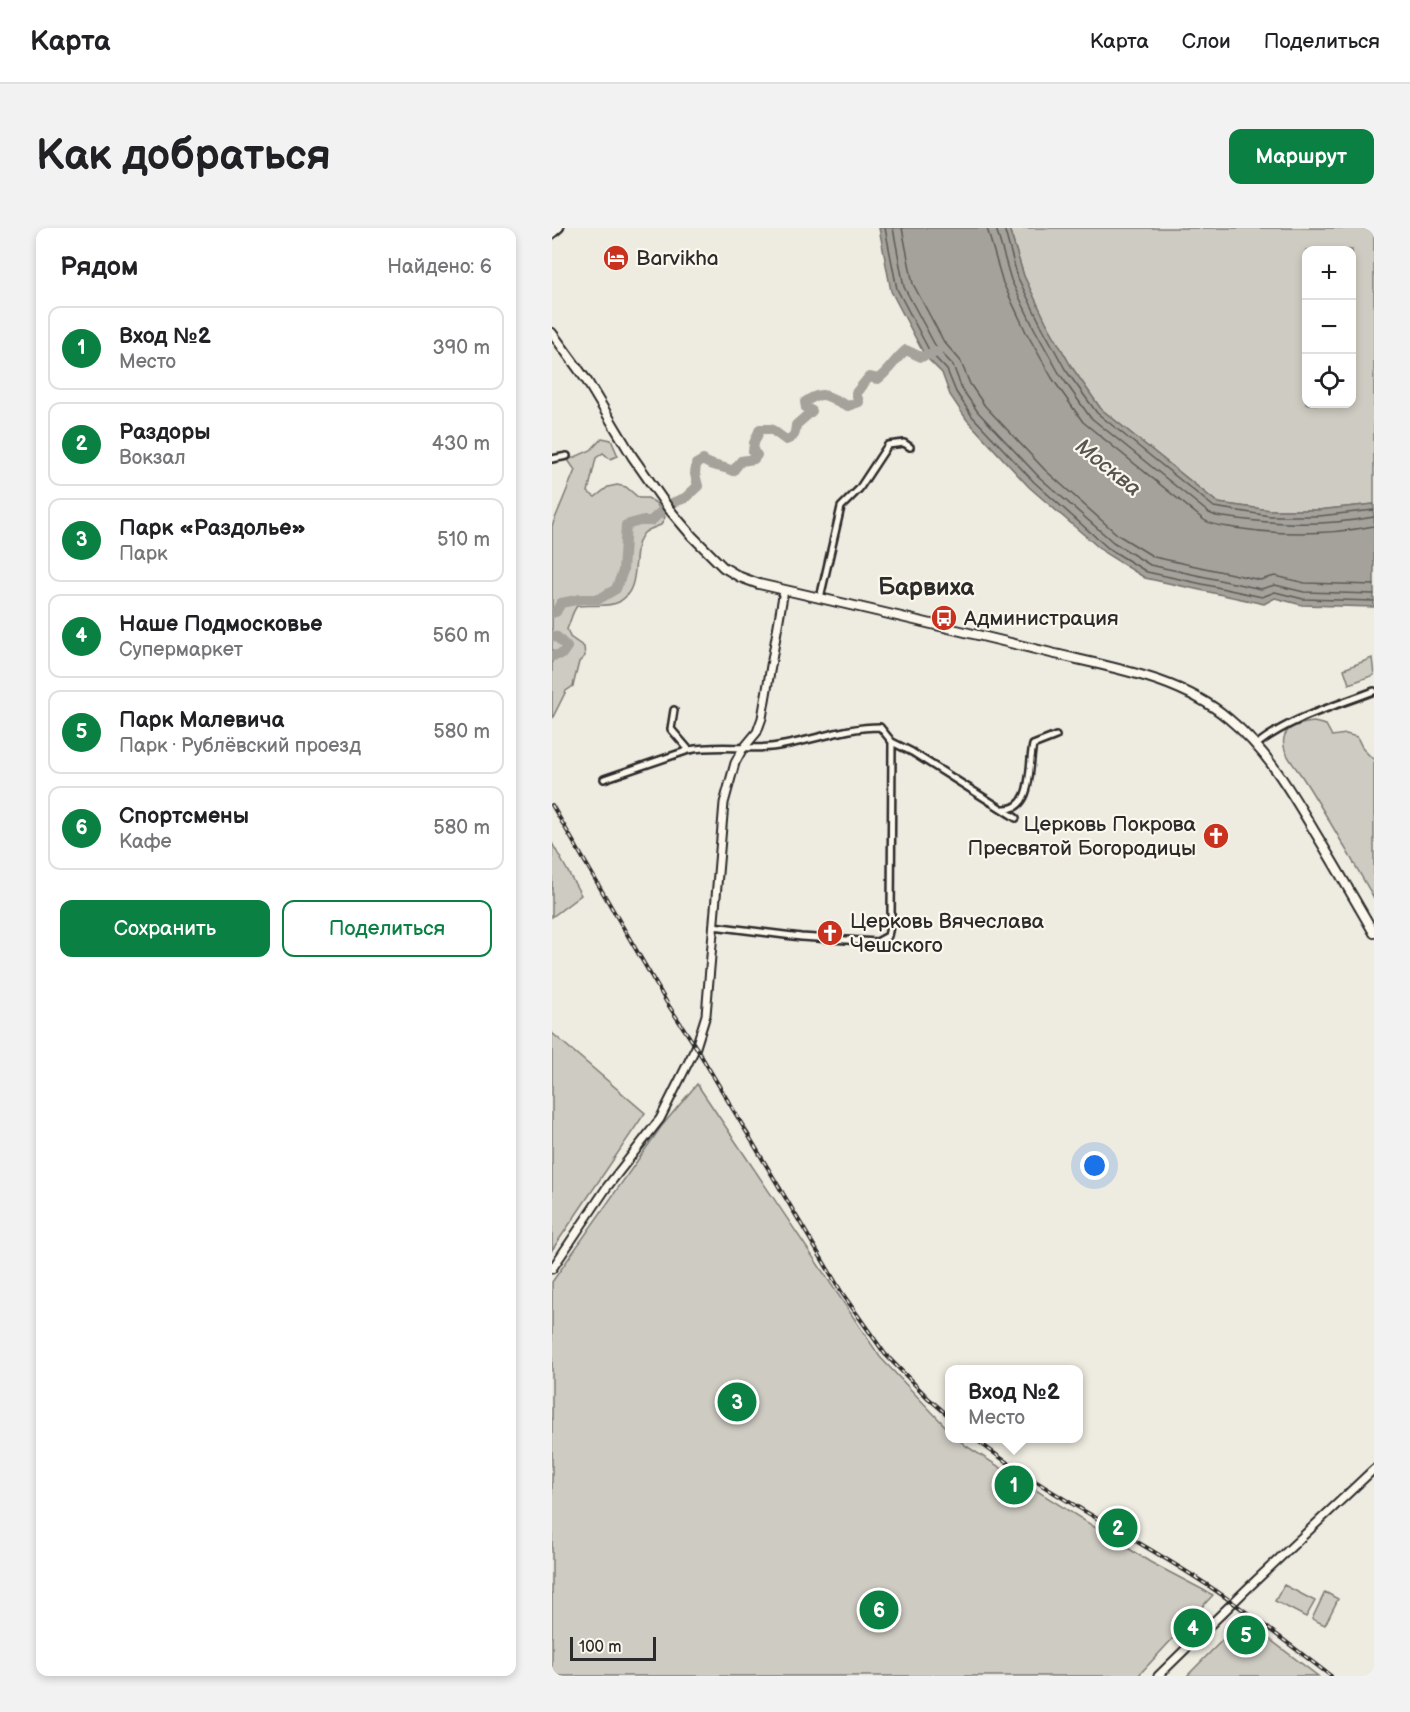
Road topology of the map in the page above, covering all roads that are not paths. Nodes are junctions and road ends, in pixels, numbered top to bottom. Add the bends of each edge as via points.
1 (560, 228) edge
2 (552, 235) edge
3 (552, 333) edge
4 (910, 447) dead end
5 (567, 456) dead end
6 (552, 459) edge
7 (784, 590) junction
8 (820, 598) junction
9 (1374, 691) edge
10 (674, 710) dead end
11 (1056, 736) dead end
12 (892, 742) junction
13 (1257, 745) junction
14 (746, 747) junction
15 (689, 750) junction
16 (604, 779) dead end
17 (1002, 809) junction
18 (1016, 818) dead end
19 (713, 926) junction
20 (1374, 933) edge
21 (552, 1269) edge
22 (1374, 1469) edge
23 (1158, 1676) edge

1 - 2 street
3 - 7 main road via 587,381 650,483 692,536 731,573
4 - 8 street via 904,443 888,445 859,489 841,507
5 - 6 street
7 - 8 main road
7 - 14 street via 762,718 758,732
8 - 13 main road via 951,627 1157,681 1208,704
9 - 13 street via 1282,727
10 - 15 street via 671,729
11 - 17 street via 1033,745 1029,781 1020,804
12 - 14 street via 880,727 863,727 777,747
12 - 17 street
12 - 19 street via 888,936 877,942
13 - 20 main road via 1303,809
14 - 15 street
14 - 19 street via 735,763 724,803
15 - 16 street
17 - 18 street
19 - 21 street via 706,1015 696,1047 660,1119 607,1187
22 - 23 street

